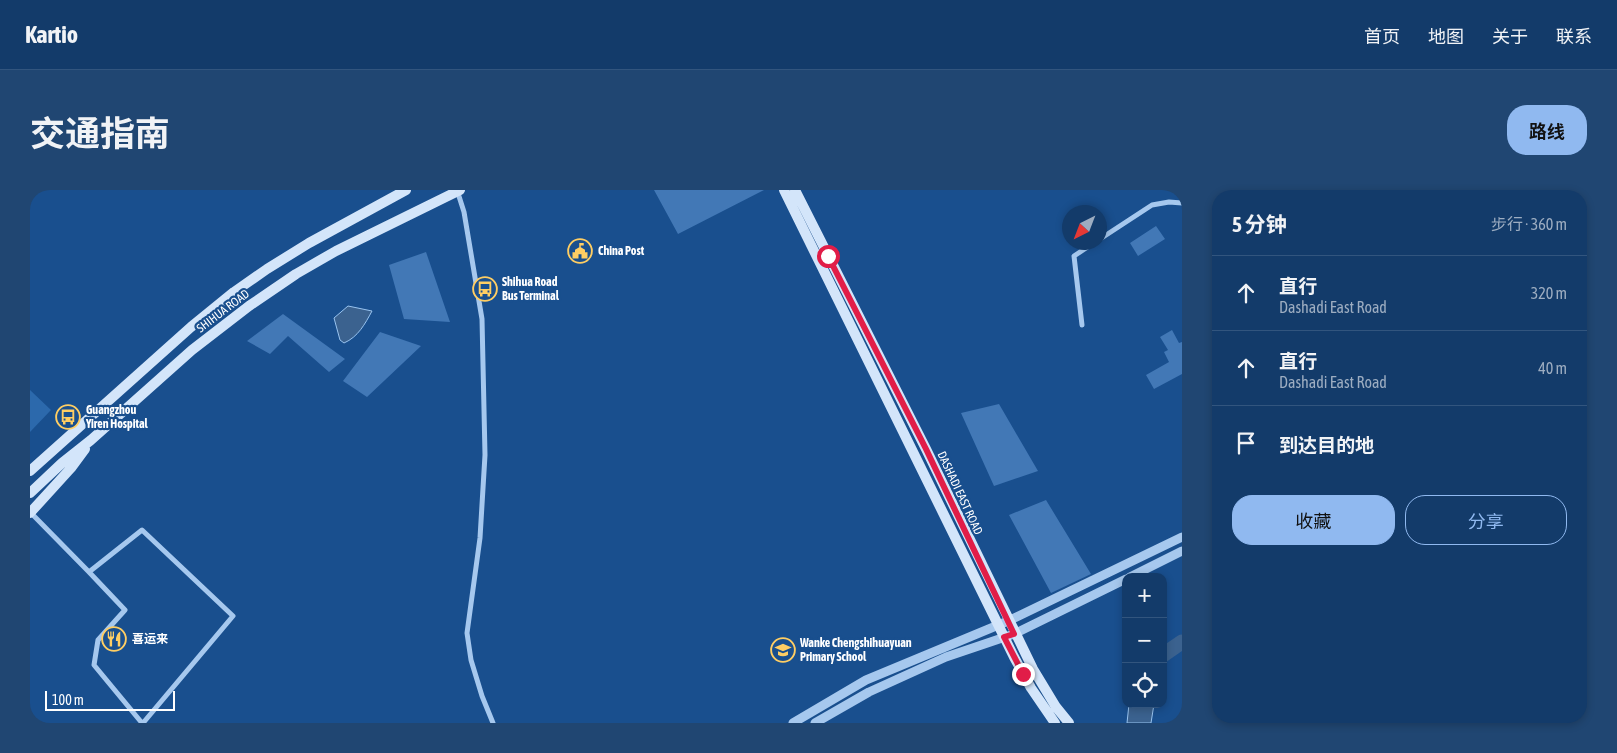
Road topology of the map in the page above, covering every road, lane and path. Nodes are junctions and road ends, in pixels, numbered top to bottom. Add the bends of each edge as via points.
1 (406, 190) edge
2 (458, 190) edge
3 (784, 190) edge
4 (795, 190) edge
5 (1182, 203) edge
6 (1107, 235) edge
7 (1083, 250) edge
8 (1082, 325) dead end
9 (91, 440) junction
10 (30, 471) edge
11 (30, 493) edge
12 (30, 513) edge
13 (1182, 537) edge
14 (1182, 551) edge
15 (89, 572) junction
16 (1138, 573) edge
17 (1122, 581) edge
18 (1008, 620) junction
19 (998, 624) junction
20 (1009, 635) junction
21 (142, 723) edge
22 (493, 723) edge
23 (793, 723) edge
24 (815, 723) edge
25 (1055, 723) edge
26 (1069, 723) edge

1 - 10 main road, SHIHUA ROAD via 310,242 234,292
2 - 9 main road, SHIHUA ROAD via 296,274 248,306 192,350
2 - 22 street via 482,328 484,474 480,538 467,634 471,660
3 - 19 main road, DASHADI EAST ROAD
4 - 18 main road, DASHADI EAST ROAD
5 - 6 street via 1152,205
7 - 8 street via 1074,256
9 - 11 main road, SHIHUA ROAD
9 - 12 main road via 71,468
12 - 15 street
13 - 18 street
14 - 16 street
15 - 21 street via 126,610 98,640 94,665
15 - 21 street via 142,530 233,616
17 - 20 street
18 - 19 street
18 - 20 main road, DASHADI EAST ROAD
19 - 20 main road, DASHADI EAST ROAD
19 - 23 street via 866,680
20 - 24 street via 946,657 869,692
20 - 25 main road, DASHADI EAST ROAD via 1031,688
20 - 26 main road, DASHADI EAST ROAD

